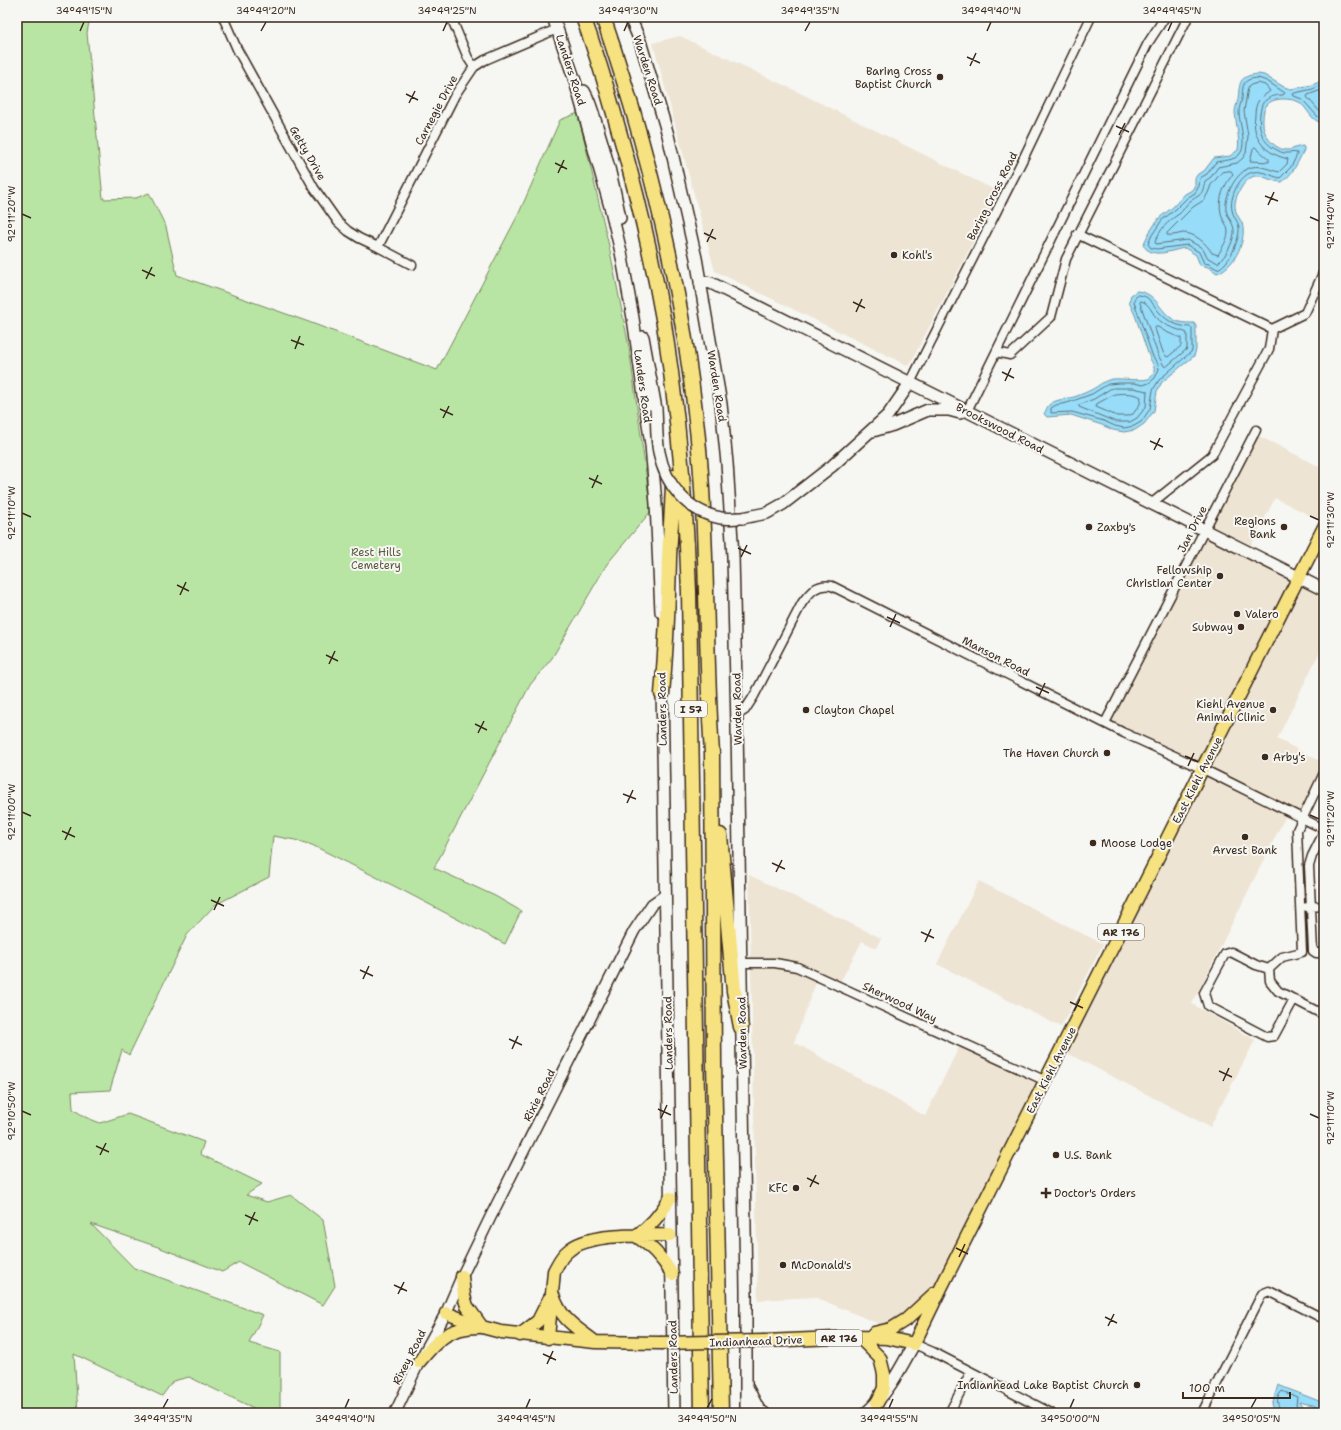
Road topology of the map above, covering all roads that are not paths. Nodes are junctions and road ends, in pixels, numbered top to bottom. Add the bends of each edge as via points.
1 (223, 17) edge
2 (452, 17) edge
3 (553, 17) edge
4 (584, 17) edge
5 (603, 17) edge
6 (630, 17) edge
7 (1090, 17) edge
8 (1165, 17) edge
9 (1188, 17) edge
10 (557, 29) junction
11 (474, 67) junction
12 (571, 68) junction
13 (1077, 234) junction
14 (378, 247) junction
15 (412, 265) dead end
16 (1324, 271) edge
17 (700, 283) junction
18 (1272, 329) junction
19 (996, 352) junction
20 (910, 383) junction
21 (967, 411) junction
22 (982, 419) junction
23 (1256, 430) dead end
24 (870, 432) junction
25 (678, 437) junction
26 (1152, 504) junction
27 (1324, 527) edge
28 (1204, 530) junction
29 (1298, 577) junction
30 (1324, 590) edge
31 (662, 694) junction
32 (737, 715) junction
33 (1105, 722) junction
34 (712, 753) junction
35 (1202, 769) junction
36 (1324, 773) edge
37 (1302, 818) junction
38 (1324, 830) edge
39 (1298, 852) junction
40 (1312, 856) junction
41 (1298, 874) junction
42 (1309, 874) junction
43 (665, 895) junction
44 (1324, 906) edge
45 (1311, 907) junction
46 (1300, 908) junction
47 (1313, 951) junction
48 (1302, 952) junction
49 (1324, 953) edge
50 (741, 963) junction
51 (1269, 970) junction
52 (1294, 999) junction
53 (1324, 1015) edge
54 (742, 1028) junction
55 (1046, 1082) junction
56 (670, 1198) junction
57 (670, 1235) junction
58 (636, 1236) junction
59 (672, 1274) junction
60 (462, 1276) junction
61 (942, 1286) junction
62 (552, 1292) junction
63 (446, 1313) junction
64 (1324, 1319) edge
65 (482, 1327) junction
66 (520, 1335) junction
67 (859, 1337) junction
68 (548, 1338) junction
69 (595, 1342) junction
70 (914, 1344) junction
71 (420, 1362) junction
72 (971, 1372) junction
73 (746, 1386) junction
74 (877, 1403) junction
75 (395, 1413) edge
76 (674, 1413) edge
77 (702, 1413) edge
78 (721, 1413) edge
79 (746, 1413) edge
80 (764, 1413) edge
81 (866, 1413) edge
82 (949, 1413) edge
83 (1051, 1413) edge
84 (1202, 1413) edge

1 - 14 street, Getty Drive via 237,49 324,203 348,231
2 - 11 street
3 - 10 main road, Landers Road
4 - 25 highway, I 57 via 629,166 649,251 663,323
5 - 34 highway, I 57 via 648,166 666,243 686,354 699,451 705,529
6 - 17 main road, Warden Road via 640,41 668,135
7 - 20 street, Baring Cross Road via 1025,155
8 - 19 street via 1148,43
9 - 13 street
10 - 11 street, Carnegie Drive
10 - 12 main road, Landers Road
11 - 14 street, Carnegie Drive via 455,95
12 - 24 main road, bridge via 588,98 616,196 656,409 658,451 664,473 677,494 695,508 721,518 742,518 767,512 783,504 832,466
12 - 31 main road, Landers Road via 611,210 637,341 649,425 656,504
13 - 18 street
13 - 19 street via 1066,259 1051,317 1010,355
14 - 15 street, Getty Drive
16 - 18 street via 1305,313
17 - 20 main road, Brookswood Road via 711,283
17 - 32 main road, Warden Road via 721,404 728,469
18 - 26 street via 1269,349 1212,455
19 - 21 street
20 - 21 main road, Brookswood Road
20 - 24 main road via 888,415
21 - 22 main road, Brookswood Road
22 - 24 main road via 949,410 928,410
22 - 26 main road, Brookswood Road
23 - 28 street, Jan Drive
25 - 31 highway via 672,462 673,509
25 - 77 highway, I 57 via 689,592
26 - 28 main road, Brookswood Road
27 - 29 main road, East Kiehl Avenue / AR 176
28 - 29 main road, Brookswood Road
28 - 33 street, Jan Drive
29 - 30 main road, Brookswood Road
29 - 35 main road, East Kiehl Avenue / AR 176
31 - 43 main road, Landers Road
32 - 33 street, Manson Road via 745,710 754,696 810,591 827,585
32 - 50 main road, Warden Road
33 - 35 street, Manson Road
34 - 54 highway via 734,991
34 - 78 highway, I 57 via 714,1062
35 - 37 street, Manson Road
35 - 55 main road, East Kiehl Avenue / AR 176
36 - 37 street
37 - 38 street, Manson Road
37 - 39 street via 1297,830
38 - 40 street
39 - 40 street
39 - 41 street
40 - 42 street
41 - 42 street
41 - 46 street
42 - 45 street
43 - 56 main road, Landers Road
43 - 60 street, Rixie Road via 652,904 634,932
44 - 45 street
45 - 46 street
45 - 47 street
46 - 48 street
47 - 48 street
47 - 49 street
48 - 51 street via 1282,957
50 - 54 main road, Warden Road
50 - 55 street, Sherwood Way via 775,963 797,967
51 - 52 street via 1270,981 1278,991
51 - 52 street via 1231,952 1225,954 1204,993 1208,1006 1267,1036 1274,1036
52 - 53 street
54 - 73 main road, Warden Road
55 - 61 main road, East Kiehl Avenue / AR 176
56 - 57 main road, Landers Road
56 - 58 main road via 662,1213
57 - 58 main road
57 - 59 main road, Landers Road
58 - 59 main road via 657,1252
58 - 62 main road via 601,1238 576,1245 568,1251 554,1271
59 - 76 main road, Landers Road
60 - 63 street, Rixie Road
60 - 65 main road via 466,1306
61 - 67 main road via 921,1308 891,1329
61 - 70 main road, East Kiehl Avenue / AR 176
62 - 66 main road via 538,1320
62 - 68 main road
62 - 69 main road via 556,1304 567,1320
63 - 65 main road
63 - 71 street, Rixey Road
64 - 84 street via 1269,1291 1262,1294
65 - 66 main road
65 - 71 main road via 466,1327 443,1337
66 - 68 main road
67 - 69 main road, Indianhead Drive / AR 176, bridge via 660,1343
67 - 70 main road, Indianhead Drive / AR 176 via 887,1338
67 - 74 main road via 880,1358 884,1388
68 - 69 main road, AR 176
70 - 72 street, Indianhead Drive
70 - 74 main road, East Kiehl Avenue via 889,1389
71 - 75 street, Rixey Road
72 - 82 street
72 - 83 street, Indianhead Drive
73 - 79 main road, Warden Road
73 - 80 main road via 759,1410
74 - 81 main road, East Kiehl Avenue

